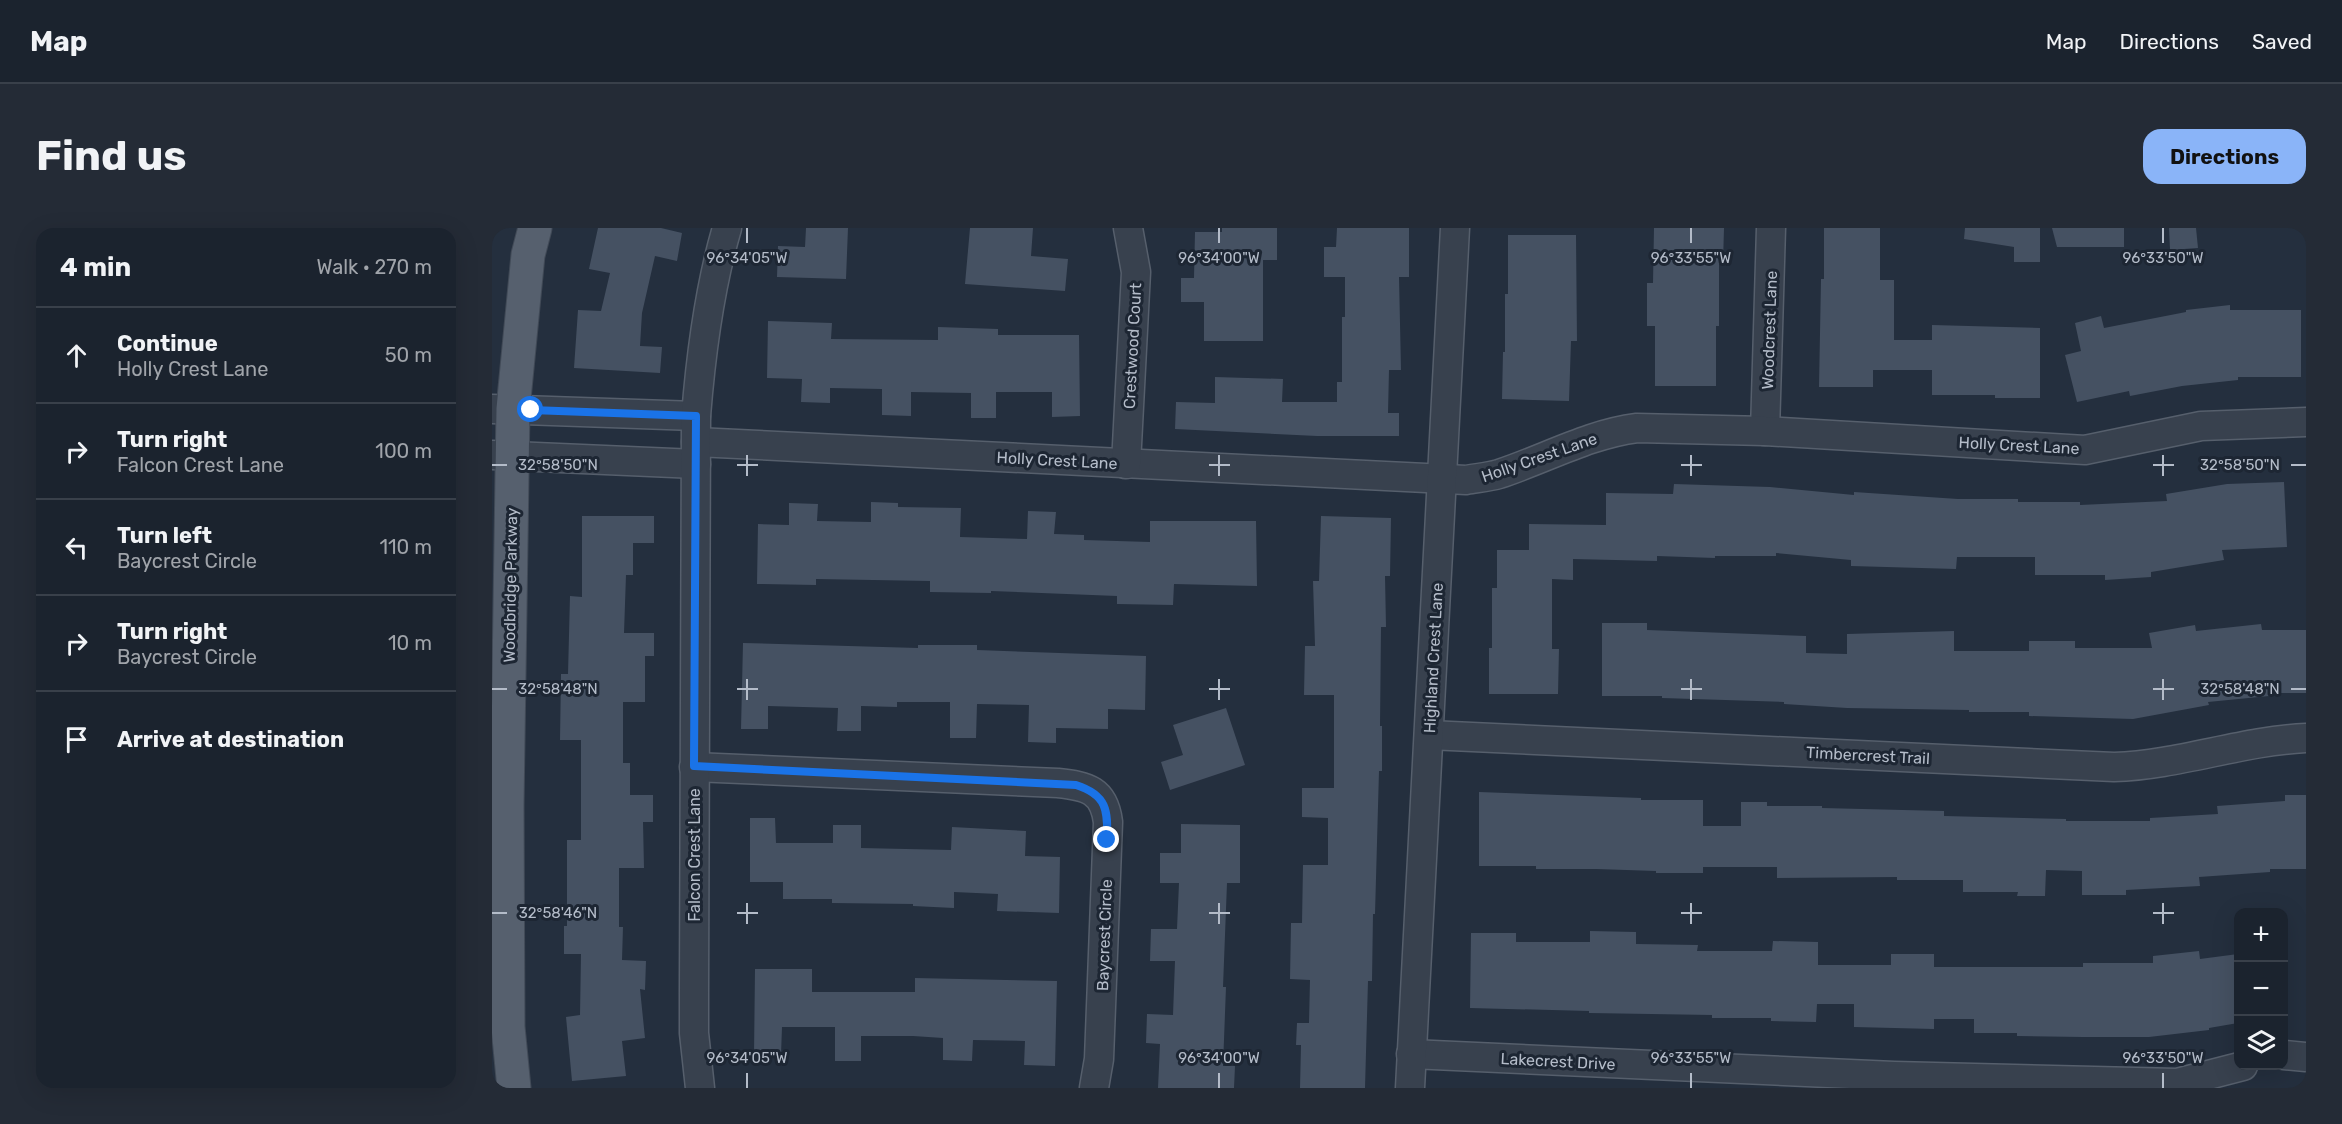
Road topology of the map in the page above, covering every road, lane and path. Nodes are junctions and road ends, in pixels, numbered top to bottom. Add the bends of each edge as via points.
1 (535, 228) edge
2 (727, 228) edge
3 (1128, 228) edge
4 (1455, 228) edge
5 (1771, 228) edge
6 (502, 409) edge
7 (2306, 422) edge
8 (1765, 431) junction
9 (696, 441) junction
10 (502, 456) edge
11 (1126, 464) junction
12 (1443, 479) junction
13 (1429, 735) junction
14 (2306, 738) edge
15 (694, 766) junction
16 (1411, 1054) junction
17 (2288, 1055) edge
18 (2306, 1057) edge
19 (2234, 1067) edge
20 (514, 1088) edge
21 (700, 1088) edge
22 (1094, 1088) edge
23 (1410, 1088) edge

1 - 6 main road, Woodbridge Parkway
2 - 9 street, Falcon Crest Lane via 712,286 699,373
3 - 11 street, Crestwood Court via 1136,272
4 - 12 street, Highland Crest Lane
5 - 8 street, Woodcrest Lane
6 - 9 street, Holly Crest Lane
6 - 10 main road, Woodbridge Parkway
7 - 8 street, Holly Crest Lane via 2201,426 2085,450
8 - 12 street, Holly Crest Lane via 1619,430 1496,475
9 - 10 street, Holly Crest Lane
9 - 11 street, Holly Crest Lane
9 - 15 street, Falcon Crest Lane
10 - 20 main road, Woodbridge Parkway via 508,1027
11 - 12 street, Holly Crest Lane
12 - 13 street, Highland Crest Lane
13 - 14 street, Timbercrest Trail via 2114,766 2156,764
13 - 16 street, Highland Crest Lane
15 - 21 street, Falcon Crest Lane via 694,1033
15 - 22 street, Baycrest Circle via 1058,783 1090,789 1101,799 1108,822 1099,1059
16 - 19 street, Lakecrest Drive via 1894,1076 2177,1083
16 - 23 street, Highland Crest Lane
17 - 18 street

